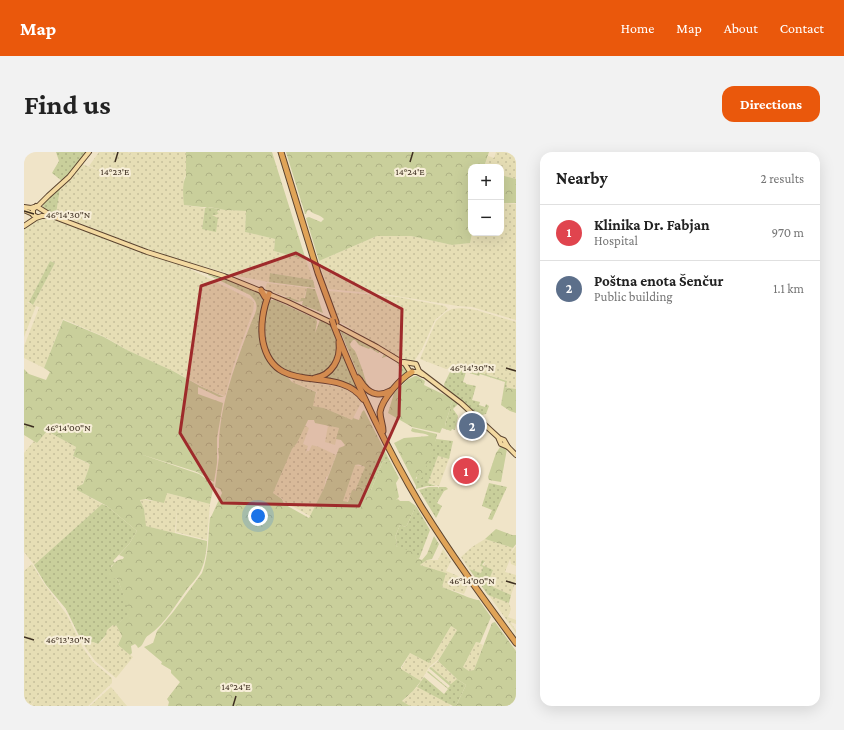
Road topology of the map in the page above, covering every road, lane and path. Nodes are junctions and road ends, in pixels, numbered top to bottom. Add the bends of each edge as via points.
1 (88, 152) edge
2 (280, 152) edge
3 (33, 212) edge
4 (49, 216) junction
5 (24, 226) edge
6 (261, 290) joint
7 (267, 295) junction
8 (335, 324) junction
9 (338, 336) junction
10 (412, 369) junction
11 (358, 378) junction
12 (306, 379) junction
13 (393, 390) junction
14 (368, 406) junction
15 (383, 431) junction
16 (516, 455) edge
17 (516, 639) edge
18 (516, 643) edge

1 - 3 main road via 69,177
2 - 8 highway via 315,271
3 - 4 main road
3 - 4 main road
3 - 5 main road
4 - 6 main road
6 - 7 highway
7 - 10 main road via 334,324
7 - 12 highway via 262,334 269,357 287,374
8 - 9 highway
8 - 11 highway
9 - 12 highway via 339,355 333,368 322,376
9 - 14 highway
10 - 13 highway
10 - 16 main road via 458,401
11 - 13 highway via 372,393 382,394
11 - 15 highway
12 - 14 highway via 345,384 355,390
13 - 15 highway via 381,408
14 - 18 highway via 403,475 435,527
15 - 17 highway via 440,532

